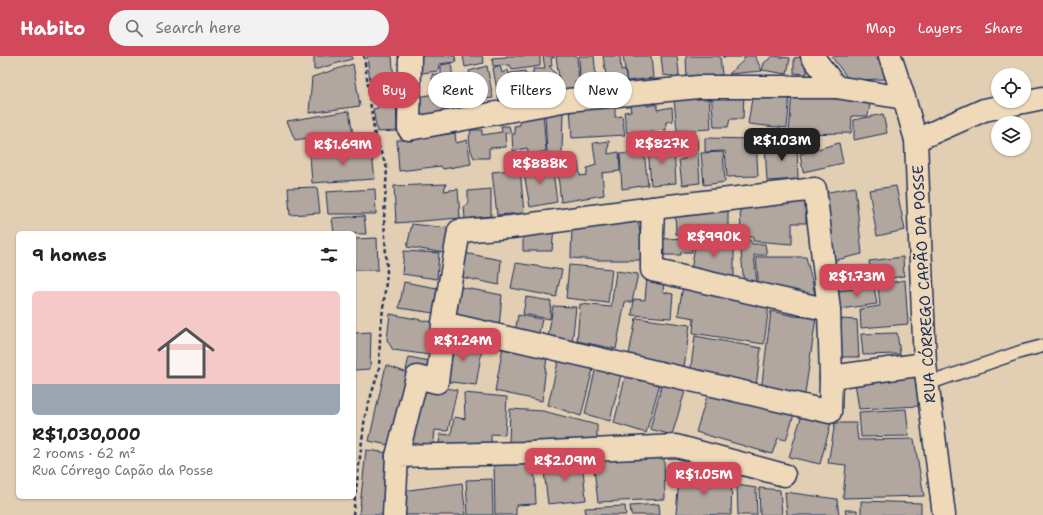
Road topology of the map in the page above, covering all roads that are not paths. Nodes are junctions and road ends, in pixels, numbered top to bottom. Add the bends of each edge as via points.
1 (410, 56) edge
2 (812, 56) edge
3 (890, 56) edge
4 (836, 87) junction
5 (904, 98) junction
6 (1043, 98) edge
7 (916, 140) junction
8 (653, 208) junction
9 (829, 310) junction
10 (443, 323) junction
11 (1043, 346) edge
12 (926, 374) junction
13 (831, 377) junction
14 (397, 456) junction
15 (784, 475) dead end
16 (394, 515) edge
17 (944, 515) edge

1 - 4 street via 409,129 568,100 698,87
2 - 4 street
3 - 5 street, RUA CÓRREGO CAPÃO DA POSSE
4 - 5 street
5 - 7 street, RUA CÓRREGO CAPÃO DA POSSE
6 - 7 street via 984,110
7 - 12 street, RUA CÓRREGO CAPÃO DA POSSE
8 - 9 street via 652,270
8 - 9 street via 815,189
8 - 10 street via 511,227 459,231
9 - 13 street
10 - 13 street via 830,412
10 - 14 street via 437,382 417,377
11 - 12 lane
12 - 13 street
12 - 17 street, RUA CÓRREGO CAPÃO DA POSSE
14 - 15 street via 676,446
14 - 16 street

